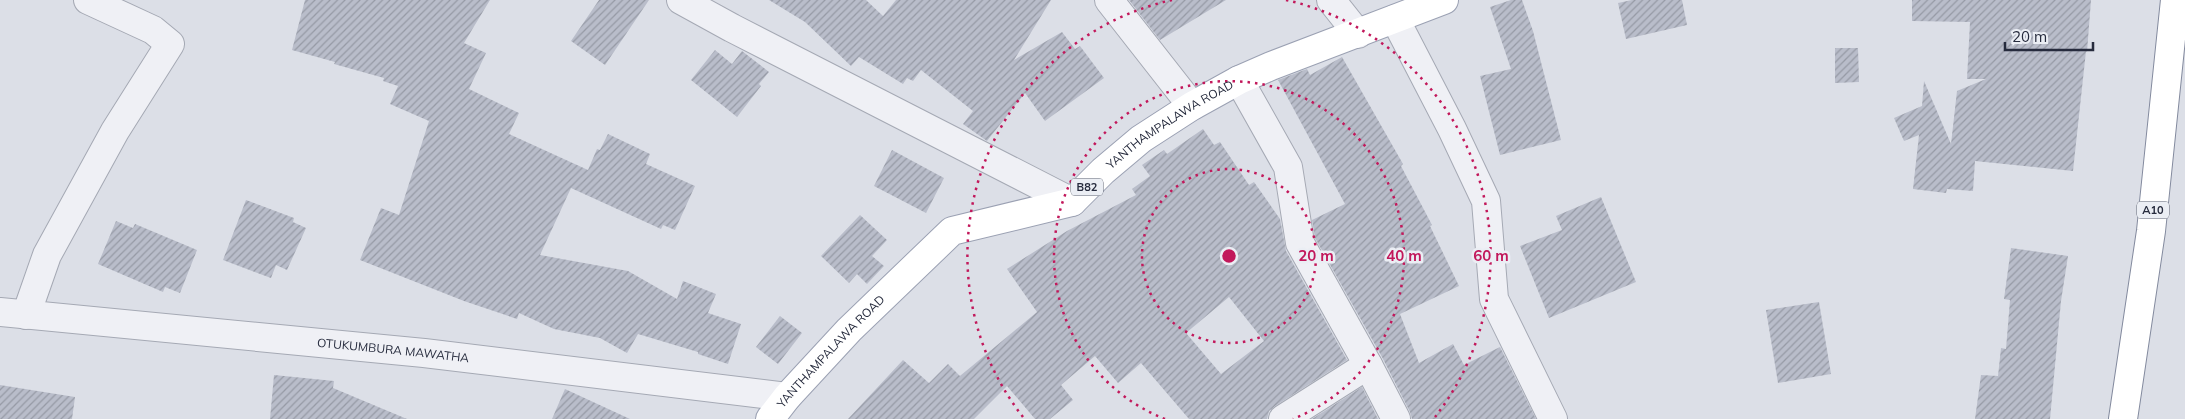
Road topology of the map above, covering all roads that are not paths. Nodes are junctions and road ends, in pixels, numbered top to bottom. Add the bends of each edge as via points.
1 (88, 0) edge
2 (681, 0) edge
3 (1109, 0) edge
4 (1331, 0) edge
5 (1444, 0) edge
6 (2175, 0) edge
7 (1395, 19) junction
8 (1358, 34) junction
9 (1239, 80) junction
10 (1192, 106) junction
11 (1072, 202) junction
12 (13, 314) edge
13 (1368, 365) junction
14 (786, 397) junction
15 (770, 419) edge
16 (1283, 419) edge
17 (1396, 419) edge
18 (1553, 419) edge
19 (2123, 419) edge

1 - 12 street via 153,30 170,44 115,131
2 - 11 street
3 - 10 street
4 - 8 street
5 - 7 main road, YANTHAMPALAWA ROAD / B82
6 - 19 main road, A10 via 2151,231
7 - 8 main road, YANTHAMPALAWA ROAD / B82
7 - 18 street via 1486,201 1494,298
8 - 9 main road, YANTHAMPALAWA ROAD / B82
9 - 10 main road, YANTHAMPALAWA ROAD / B82
9 - 13 street via 1288,167 1300,243
10 - 11 main road, YANTHAMPALAWA ROAD / B82 via 1141,139 1103,170
11 - 14 main road, YANTHAMPALAWA ROAD / B82 via 952,231 849,330
12 - 14 street, OTUKUMBURA MAWATHA via 424,353
13 - 16 street
13 - 17 street
14 - 15 main road, YANTHAMPALAWA ROAD / B82

